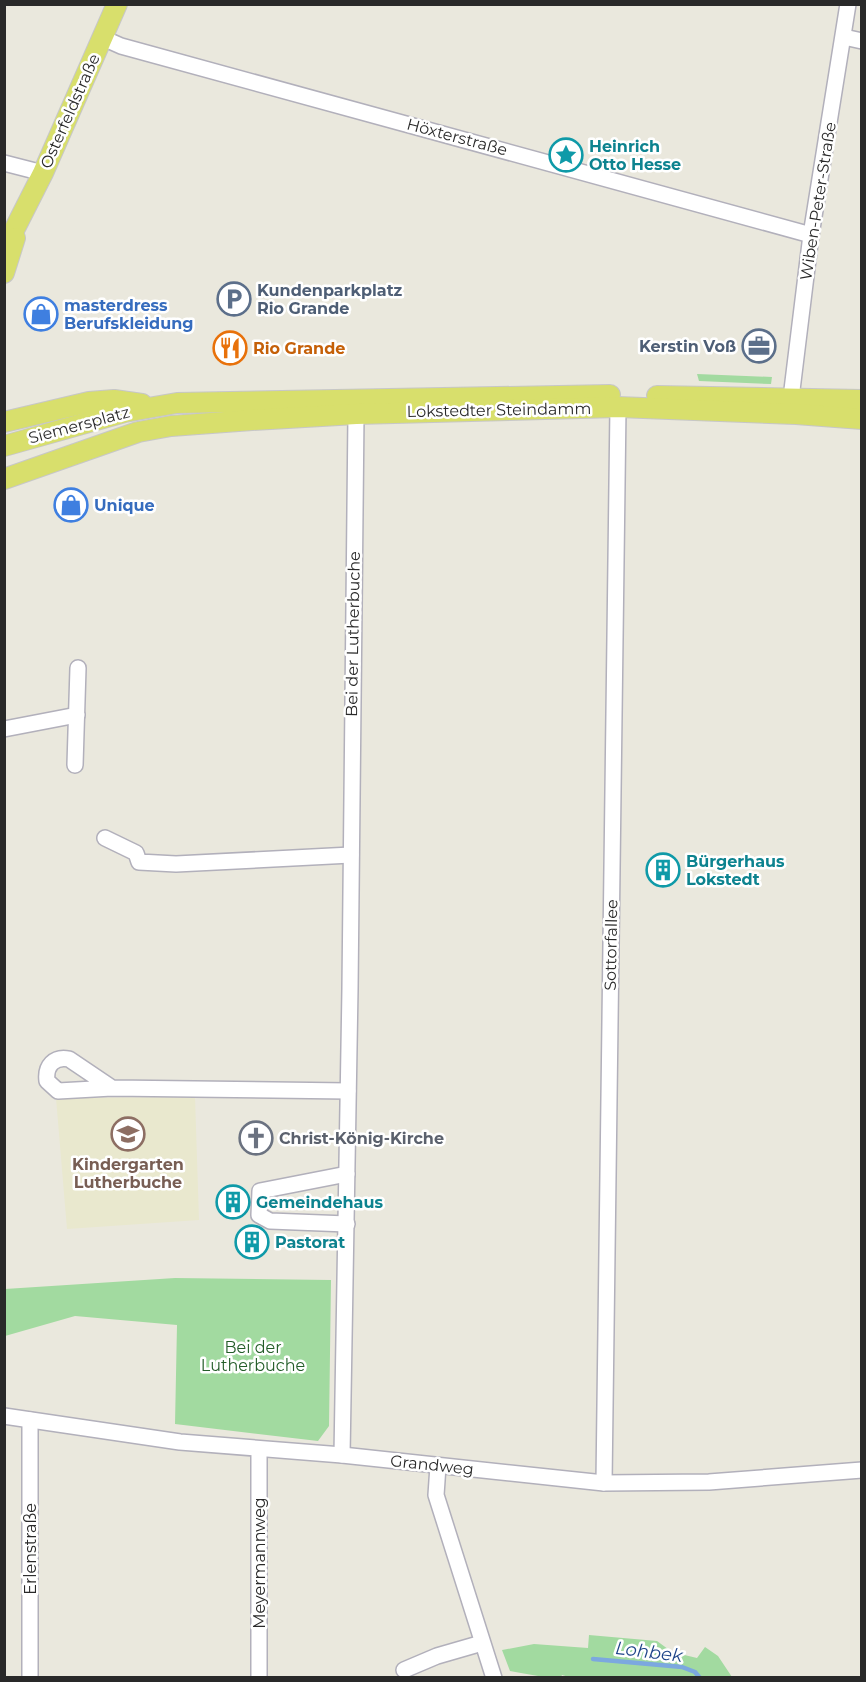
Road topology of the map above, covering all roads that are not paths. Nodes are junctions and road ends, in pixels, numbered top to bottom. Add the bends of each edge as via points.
1 (117, 4) edge
2 (848, 4) edge
3 (844, 37) junction
4 (103, 38) junction
5 (861, 41) edge
6 (4, 163) edge
7 (43, 173) junction
8 (23, 217) junction
9 (811, 235) junction
10 (4, 250) edge
11 (4, 273) edge
12 (791, 398) junction
13 (861, 400) edge
14 (153, 406) junction
15 (618, 407) junction
16 (356, 414) junction
17 (861, 419) edge
18 (4, 422) edge
19 (138, 432) joint
20 (4, 446) edge
21 (4, 479) edge
22 (78, 668) dead end
23 (77, 715) junction
24 (4, 729) edge
25 (75, 765) dead end
26 (105, 838) dead end
27 (351, 855) junction
28 (112, 1088) dead end
29 (348, 1091) junction
30 (347, 1174) junction
31 (347, 1224) junction
32 (4, 1416) edge
33 (30, 1420) junction
34 (259, 1449) junction
35 (342, 1455) junction
36 (438, 1466) junction
37 (861, 1470) edge
38 (604, 1483) junction
39 (482, 1643) junction
40 (404, 1670) dead end
41 (30, 1677) edge
42 (259, 1677) edge
43 (494, 1677) edge

1 - 4 main road, Osterfeldstraße
2 - 3 street, Wiben-Peter-Straße
3 - 5 street
3 - 9 street, Wiben-Peter-Straße
4 - 7 main road, Osterfeldstraße
4 - 9 street, Höxterstraße
6 - 7 street
7 - 8 main road, Osterfeldstraße
8 - 10 main road, Osterfeldstraße
8 - 11 main road, Osterfeldstraße
9 - 12 street, Wiben-Peter-Straße
12 - 13 main road, Lokstedter Steindamm
12 - 14 main road, Lokstedter Steindamm via 585,395 249,400
14 - 18 main road via 114,400 89,402
14 - 20 main road, Siemersplatz
15 - 16 main road, Lokstedter Steindamm
15 - 17 main road, Lokstedter Steindamm
15 - 38 street, Sottorfallee
16 - 19 main road, Lokstedter Steindamm via 171,426
16 - 27 street, Bei der Lutherbuche
19 - 21 main road, Siemersplatz
22 - 23 street
23 - 24 street
23 - 25 street
26 - 27 street via 136,854 140,862 176,864
27 - 29 street, Bei der Lutherbuche
28 - 29 street
29 - 30 street, Bei der Lutherbuche
30 - 31 street, Bei der Lutherbuche
30 - 31 street via 260,1191 259,1215 270,1221
31 - 35 street, Bei der Lutherbuche
32 - 33 street, Grandweg
33 - 34 street, Grandweg
33 - 41 street, Erlenstraße
34 - 35 street, Grandweg
34 - 42 street, Meyermannweg
35 - 36 street, Grandweg
36 - 38 street, Grandweg
36 - 39 street via 436,1495
37 - 38 street, Grandweg via 709,1482
39 - 40 street
39 - 43 street

